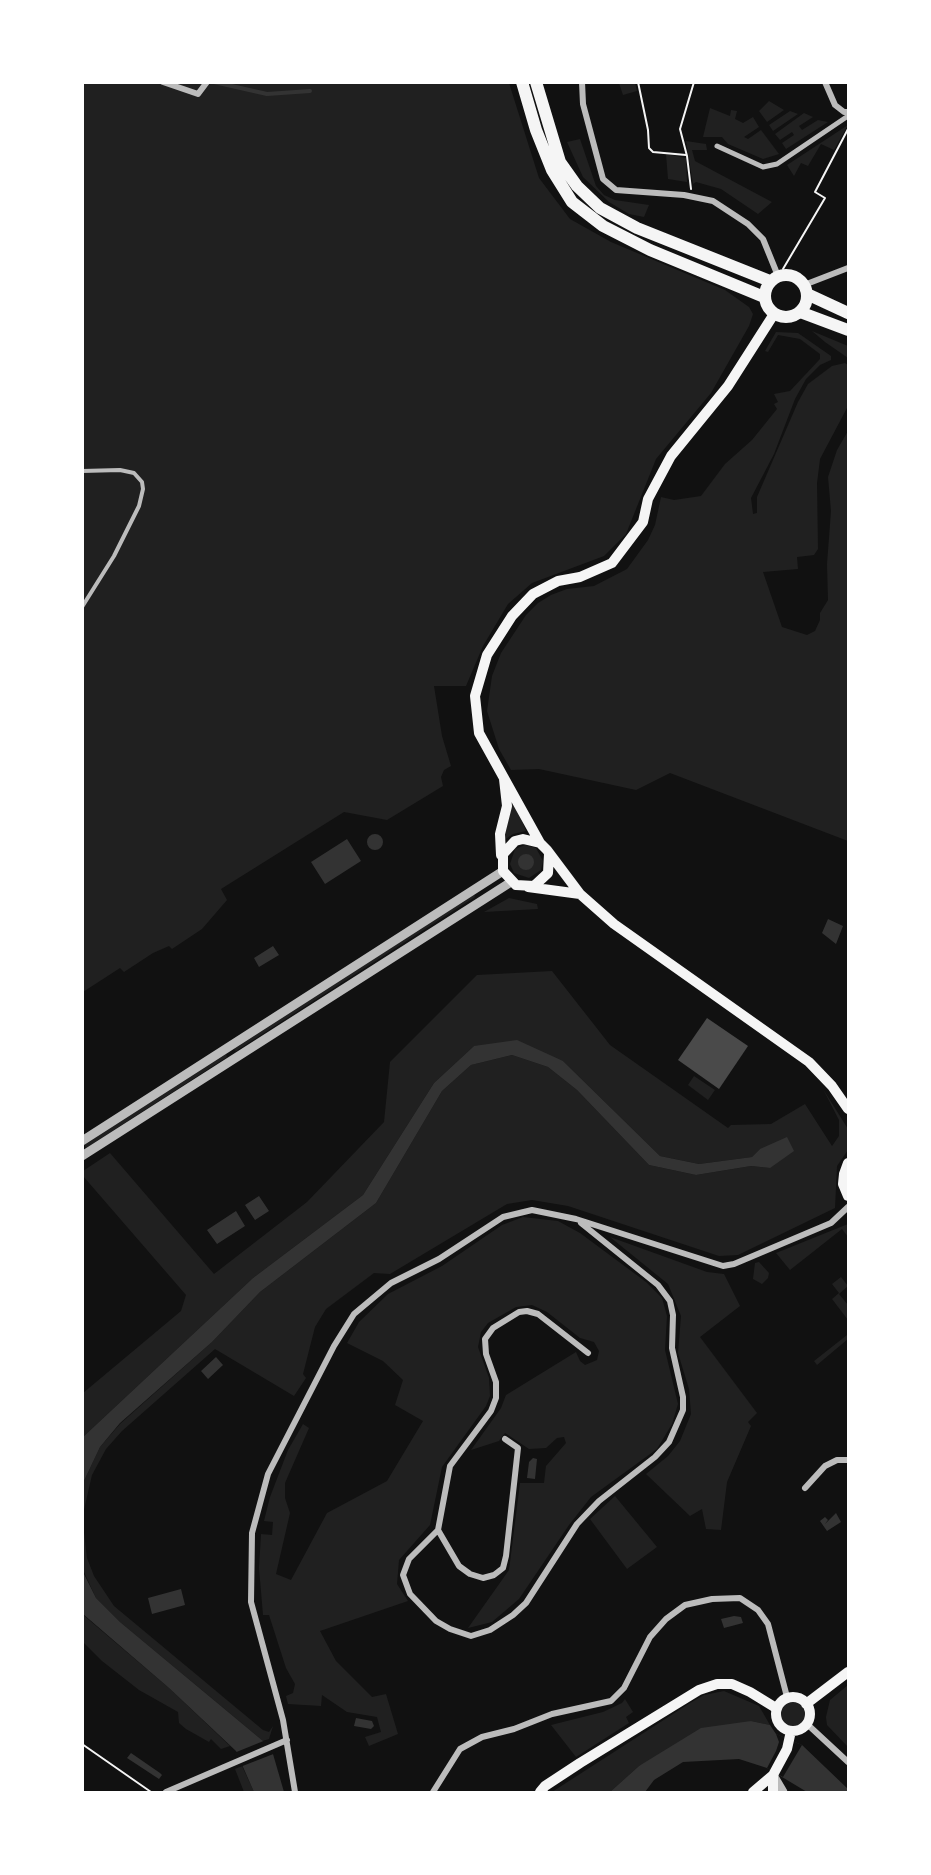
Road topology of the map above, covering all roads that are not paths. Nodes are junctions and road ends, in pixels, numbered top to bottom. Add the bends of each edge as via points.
1 (163, 82) edge
2 (207, 82) edge
3 (522, 82) edge
4 (536, 82) edge
5 (582, 82) edge
6 (825, 82) edge
7 (849, 114) edge
8 (717, 146) dead end
9 (849, 268) edge
10 (774, 278) junction
11 (805, 289) junction
12 (764, 297) junction
13 (800, 312) junction
14 (849, 313) edge
15 (774, 314) junction
16 (849, 330) edge
17 (82, 471) edge
18 (82, 607) edge
19 (503, 776) junction
20 (540, 843) junction
21 (549, 854) junction
22 (502, 867) junction
23 (511, 882) junction
24 (528, 887) junction
25 (580, 894) junction
26 (849, 1109) edge
27 (82, 1141) edge
28 (82, 1156) edge
29 (849, 1163) edge
30 (849, 1196) edge
31 (849, 1207) edge
32 (576, 1219) junction
33 (588, 1353) dead end
34 (506, 1440) dead end
35 (849, 1460) edge
36 (806, 1488) dead end
37 (438, 1530) junction
38 (849, 1672) edge
39 (787, 1697) junction
40 (807, 1704) junction
41 (776, 1708) junction
42 (807, 1724) junction
43 (790, 1736) junction
44 (287, 1740) junction
45 (849, 1762) edge
46 (773, 1774) junction
47 (166, 1792) edge
48 (295, 1792) edge
49 (433, 1792) edge
50 (540, 1792) edge
51 (753, 1792) edge
52 (773, 1792) edge
53 (783, 1792) edge

1 - 2 street via 198,94
3 - 12 main road via 552,170 572,202 603,226 650,250
4 - 10 main road via 560,162 577,186 600,207 636,228
5 - 10 street via 583,104 603,179 616,190 713,201 763,239
6 - 7 street via 835,105
7 - 8 street via 777,164 763,168
9 - 11 street
10 - 11 main road via 794,276
10 - 12 main road
11 - 13 main road
11 - 14 main road
12 - 15 main road
13 - 15 main road via 784,317
13 - 16 main road
15 - 19 main road via 728,386 671,456 648,498 643,522 612,563 532,594 512,616 487,655 475,696 479,733
17 - 18 lane via 134,473 142,482 142,489 139,506
19 - 20 main road
19 - 22 main road via 507,806 500,834
20 - 21 main road
20 - 22 main road via 532,839 515,841 507,848
21 - 24 main road via 548,873 540,883
21 - 25 main road
22 - 23 main road
22 - 27 street
23 - 24 main road
23 - 28 street
24 - 25 main road
25 - 26 main road via 614,924 809,1062
29 - 30 main road via 843,1184
31 - 32 street via 831,1222 723,1266
32 - 37 street via 658,1285 670,1301 672,1348 683,1397 676,1427 656,1457 599,1501 577,1524 526,1603 490,1630 471,1636 450,1629 436,1621 410,1594 403,1575 409,1559
32 - 44 street via 532,1210 503,1217 439,1259 391,1283 354,1314 334,1346 268,1474 252,1533 251,1602
33 - 37 street via 538,1314 528,1311 492,1328 485,1339 496,1398 491,1411 450,1466
34 - 37 street via 518,1448 502,1568 483,1578 470,1574 459,1566
35 - 36 street via 825,1466
38 - 40 main road
39 - 40 main road via 798,1697
39 - 41 main road
39 - 49 street via 768,1624 758,1610 740,1598 685,1605 666,1618 650,1637 624,1688 611,1701 552,1714 482,1737 460,1749
40 - 42 main road
41 - 43 main road via 775,1717
41 - 50 main road via 732,1684 699,1690
42 - 43 main road
42 - 45 street
43 - 46 main road
44 - 47 street
44 - 48 street
46 - 51 main road
46 - 52 main road
46 - 53 street

